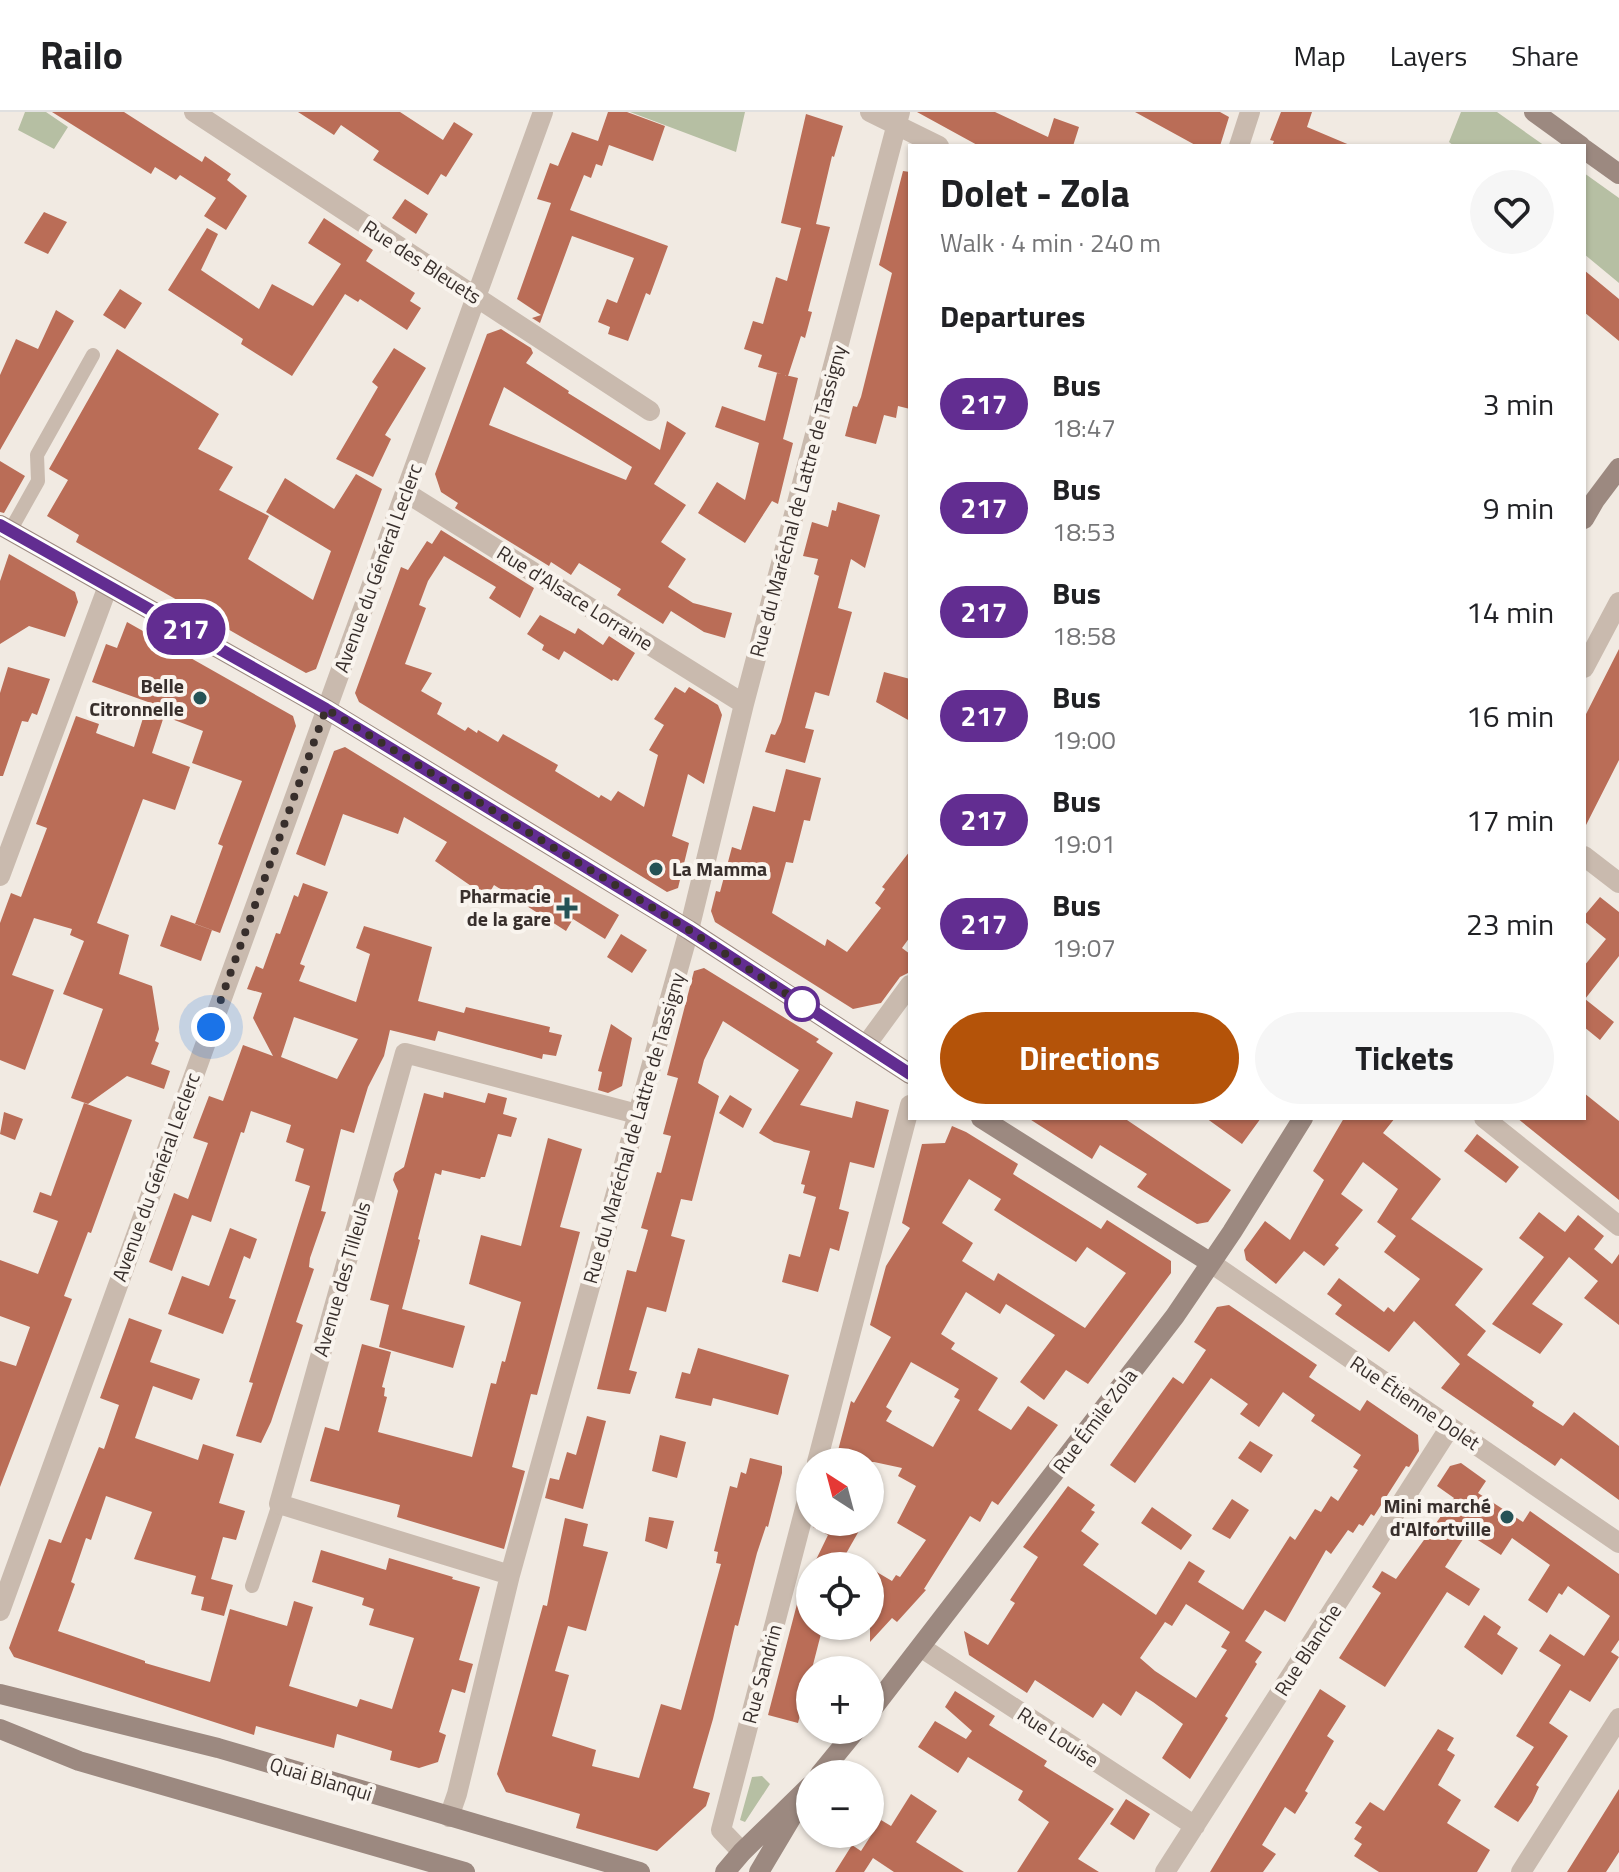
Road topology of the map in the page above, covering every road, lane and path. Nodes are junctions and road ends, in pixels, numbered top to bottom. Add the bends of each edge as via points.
1 (194, 112) edge
2 (543, 112) edge
3 (870, 112) edge
4 (1250, 112) edge
5 (1534, 112) edge
6 (899, 118) edge
7 (936, 144) edge
8 (1240, 144) edge
9 (1578, 144) edge
10 (1586, 150) edge
11 (1619, 174) edge
12 (475, 297) junction
13 (93, 355) dead end
14 (650, 411) dead end
15 (1619, 468) edge
16 (405, 492) junction
17 (1589, 497) edge
18 (5, 528) edge
19 (108, 586) junction
20 (1619, 602) edge
21 (1586, 664) edge
22 (744, 704) junction
23 (326, 709) junction
24 (1586, 858) edge
25 (0, 876) edge
26 (1619, 883) edge
27 (689, 930) junction
28 (908, 988) edge
29 (866, 1045) junction
30 (908, 1073) edge
31 (908, 1113) edge
32 (637, 1114) junction
33 (984, 1120) edge
34 (1302, 1120) edge
35 (1486, 1120) edge
36 (1619, 1226) edge
37 (1211, 1263) junction
38 (1450, 1427) junction
39 (821, 1448) edge
40 (279, 1504) junction
41 (798, 1536) edge
42 (1619, 1543) edge
43 (510, 1575) junction
44 (252, 1586) dead end
45 (0, 1611) edge
46 (922, 1648) junction
47 (0, 1694) edge
48 (884, 1695) edge
49 (1619, 1718) edge
50 (0, 1729) edge
51 (845, 1744) edge
52 (831, 1760) edge
53 (796, 1800) edge
54 (796, 1810) edge
55 (449, 1817) junction
56 (1195, 1826) junction
57 (742, 1852) junction
58 (465, 1872) edge
59 (640, 1872) edge
60 (725, 1872) edge
61 (759, 1872) edge
62 (1165, 1872) edge
63 (1521, 1872) edge

1 - 12 street, Rue des Bleuets
2 - 12 street, Avenue du Général Leclerc
3 - 6 street
4 - 8 street
5 - 9 main road
6 - 7 street
6 - 22 street, Rue du Maréchal de Lattre de Tassigny
10 - 11 main road
12 - 14 street, Rue des Bleuets
12 - 16 street, Avenue du Général Leclerc
13 - 18 lane via 37,455 38,481
15 - 17 main road
16 - 22 street, Rue d'Alsace Lorraine
16 - 23 street, Avenue du Général Leclerc
18 - 19 main road
19 - 23 main road
19 - 25 street
20 - 21 street
22 - 27 street, Rue du Maréchal de Lattre de Tassigny
23 - 27 main road
23 - 45 street, Avenue du Général Leclerc
24 - 26 street
27 - 29 main road
27 - 32 street, Rue du Maréchal de Lattre de Tassigny
28 - 29 street
29 - 30 main road
31 - 39 street
32 - 40 street, Avenue des Tilleuls via 405,1053
32 - 43 street, Rue du Maréchal de Lattre de Tassigny
33 - 37 main road
34 - 37 main road, Rue Émile Zola
35 - 36 street
37 - 38 street, Rue Étienne Dolet
37 - 46 main road, Rue Émile Zola
38 - 42 street, Rue Étienne Dolet
38 - 56 street, Rue Blanche
40 - 43 street
40 - 44 lane
41 - 57 street, Rue Sandrin via 721,1830
43 - 55 street, Rue du Maréchal de Lattre de Tassigny
46 - 48 main road, Rue Émile Zola
46 - 56 street, Rue Louise
47 - 55 main road, Quai Blanqui via 218,1748
49 - 63 street
50 - 58 main road via 79,1761
51 - 52 main road
53 - 57 main road
54 - 61 main road
55 - 59 main road, Quai Blanqui
56 - 62 street, Rue Blanche
57 - 60 main road

